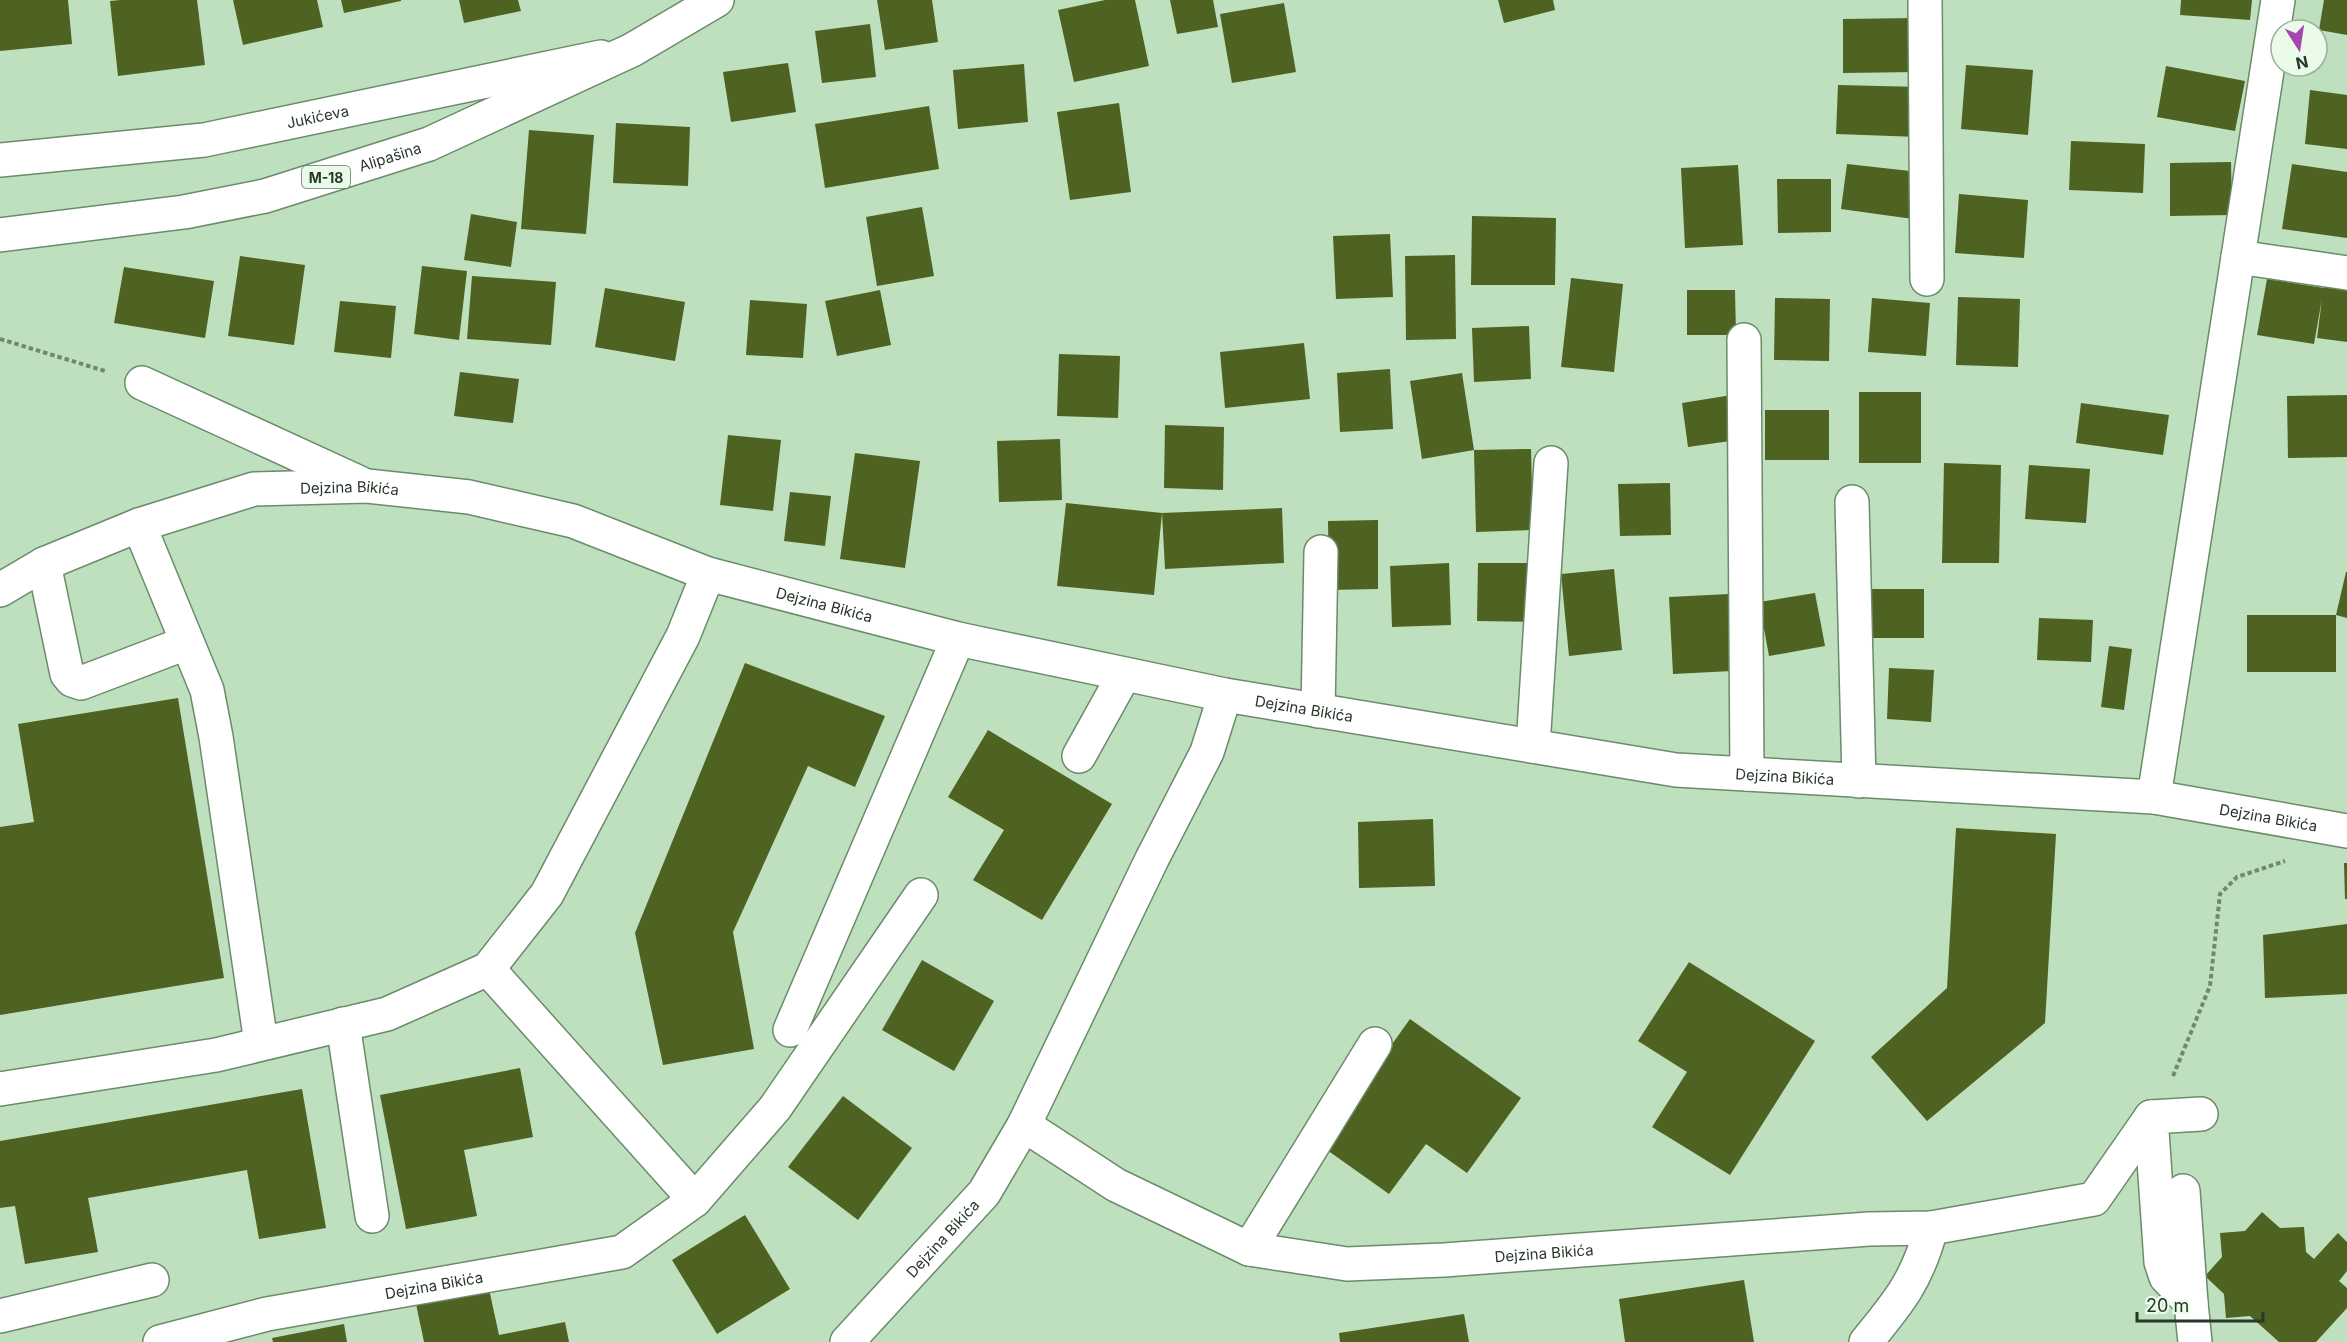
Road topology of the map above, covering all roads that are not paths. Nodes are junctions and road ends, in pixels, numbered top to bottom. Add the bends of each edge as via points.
1 (717, 0) edge
2 (1925, 0) edge
3 (2277, 0) edge
4 (632, 50) junction
5 (0, 160) edge
6 (0, 235) edge
7 (2238, 257) junction
8 (2347, 273) edge
9 (1927, 279) dead end
10 (1744, 340) dead end
11 (142, 382) road end
12 (1551, 463) dead end
13 (368, 486) junction
14 (1852, 502) dead end
15 (139, 525) junction
16 (1322, 552) dead end
17 (44, 564) junction
18 (708, 574) junction
19 (0, 590) edge
20 (958, 639) junction
21 (186, 643) junction
22 (1124, 675) junction
23 (1225, 695) junction
24 (1318, 711) junction
25 (1533, 746) junction
26 (1079, 756) dead end
27 (1747, 774) junction
28 (1858, 781) junction
29 (2154, 797) junction
30 (2344, 831) edge
31 (921, 895) dead end
32 (488, 969) junction
33 (343, 1024) junction
34 (790, 1030) dead end
35 (261, 1043) junction
36 (1375, 1044) dead end
37 (0, 1089) edge
38 (2201, 1114) dead end
39 (2151, 1118) junction
40 (1024, 1125) junction
41 (2183, 1191) dead end
42 (694, 1200) junction
43 (372, 1216) dead end
44 (1931, 1228) junction
45 (1249, 1249) junction
46 (152, 1281) dead end
47 (2191, 1303) junction
48 (0, 1316) edge
49 (160, 1342) edge
50 (847, 1342) edge
51 (1866, 1342) edge
52 (2195, 1342) edge

1 - 4 street, Alipašina / M-18
2 - 9 street
3 - 7 street
4 - 5 street, Jukićeva via 204,141
4 - 6 street, Alipašina / M-18 via 429,144 265,196 184,212
7 - 8 street
7 - 29 street
10 - 27 street
11 - 13 street
12 - 25 street
13 - 15 street, Dejzina Bikića via 254,489
13 - 18 street, Dejzina Bikića via 469,497 573,521
14 - 28 street
15 - 17 street, Dejzina Bikića
15 - 21 street
16 - 24 street
17 - 19 street, Dejzina Bikića
17 - 21 street via 67,674 72,680 81,683
18 - 20 street, Dejzina Bikića
18 - 32 street via 683,636 547,894
20 - 22 street, Dejzina Bikića
20 - 34 street
21 - 35 street via 207,690 216,737
22 - 23 street, Dejzina Bikića
22 - 26 street
23 - 24 street, Dejzina Bikića
23 - 40 street, Dejzina Bikića via 1207,752
24 - 25 street, Dejzina Bikića
25 - 27 street, Dejzina Bikića via 1676,770
27 - 28 street, Dejzina Bikića
28 - 29 street, Dejzina Bikića
29 - 30 street, Dejzina Bikića
31 - 42 street, Dejzina Bikića via 775,1108
32 - 33 street via 387,1014
32 - 42 street
33 - 35 street
33 - 43 street
35 - 37 street via 216,1055
36 - 45 street
38 - 39 street
39 - 44 street, Dejzina Bikića via 2094,1199
39 - 47 street via 2161,1262 2166,1277
40 - 45 street, Dejzina Bikića via 1116,1185
40 - 50 street, Dejzina Bikića via 984,1193
41 - 47 street
42 - 49 street, Dejzina Bikića via 622,1252 267,1314
44 - 45 street, Dejzina Bikića via 1347,1264
44 - 51 street via 1922,1262 1901,1300
46 - 48 street
47 - 52 street

